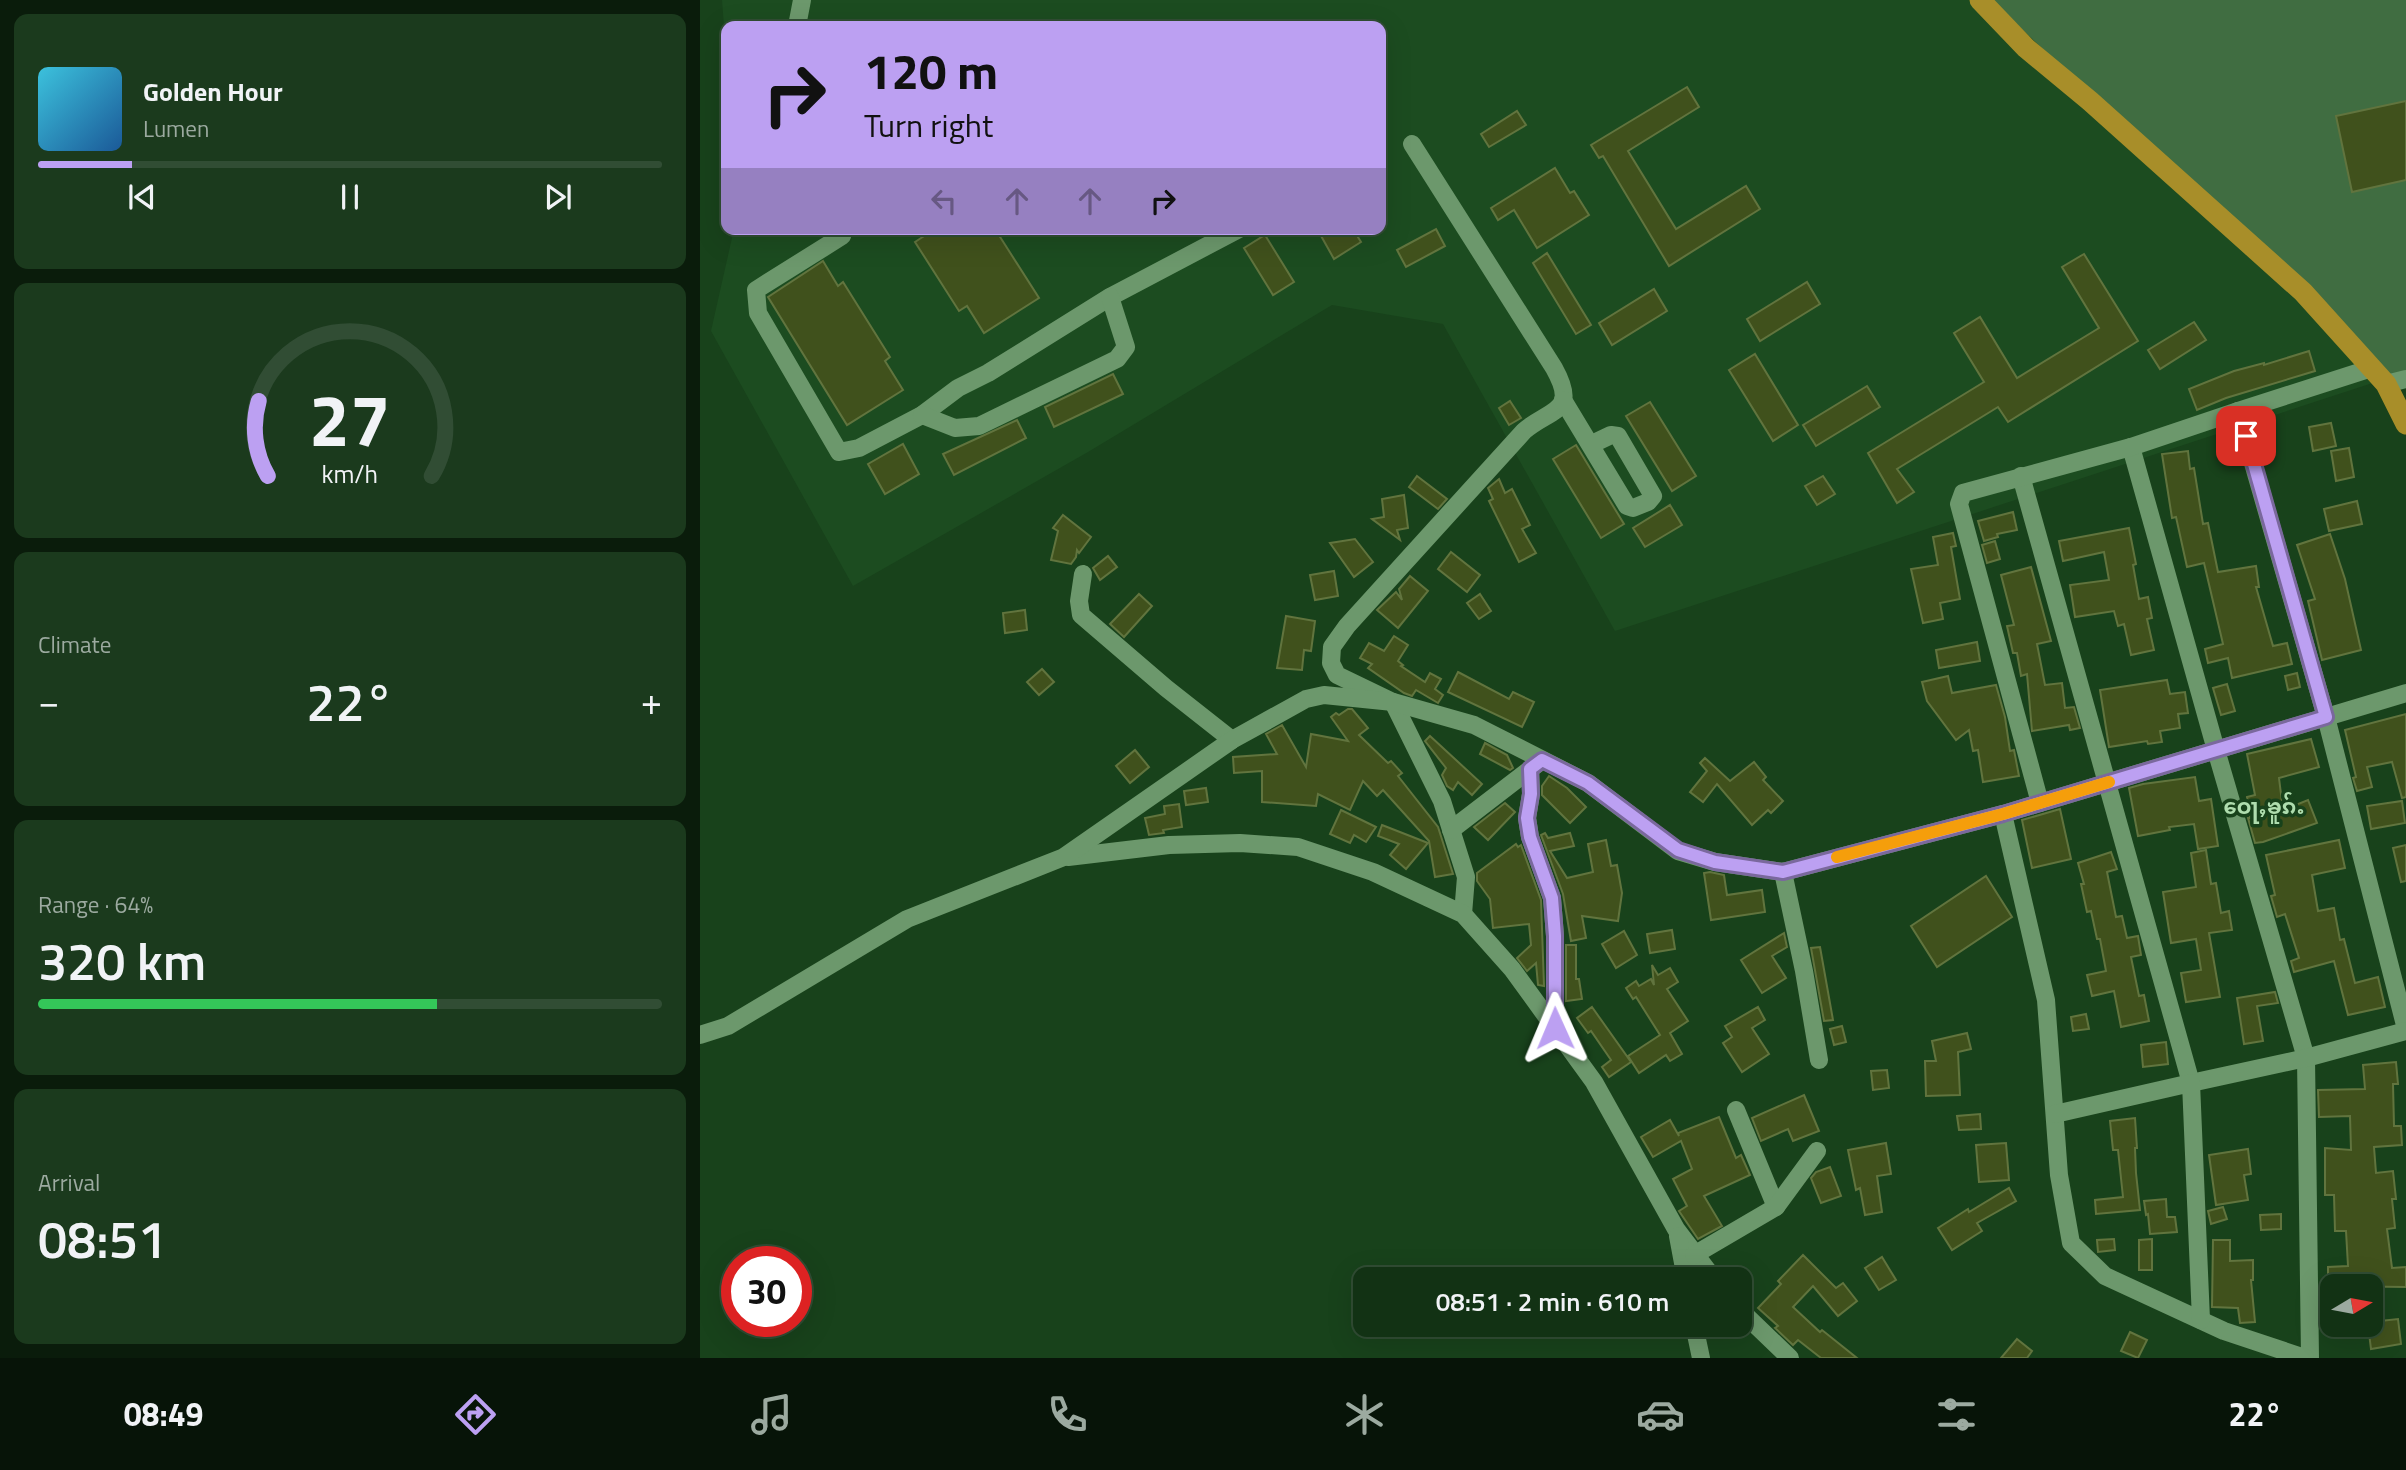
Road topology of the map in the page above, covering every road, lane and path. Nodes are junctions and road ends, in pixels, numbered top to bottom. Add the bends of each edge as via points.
1 (802, 0) edge
2 (1980, 0) edge
3 (798, 21) edge
4 (1412, 144) dead end
5 (842, 235) edge
6 (1228, 235) edge
7 (1110, 297) junction
8 (2388, 377) edge
9 (1563, 400) junction
10 (2238, 411) junction
11 (922, 415) junction
12 (2406, 424) edge
13 (1590, 445) dead end
14 (2131, 447) junction
15 (2021, 476) junction
16 (1083, 574) dead end
17 (2406, 693) edge
18 (1393, 702) junction
19 (2326, 717) junction
20 (1232, 740) junction
21 (2216, 750) junction
22 (1536, 765) junction
23 (2108, 782) junction
24 (2040, 803) junction
25 (2003, 814) junction
26 (1451, 830) junction
27 (1064, 857) junction
28 (1783, 872) junction
29 (1463, 914) junction
30 (1555, 1028) junction
31 (2406, 1030) edge
32 (700, 1035) edge
33 (2306, 1058) junction
34 (1819, 1060) dead end
35 (2191, 1083) junction
36 (1736, 1110) dead end
37 (2055, 1114) junction
38 (1817, 1151) dead end
39 (1776, 1208) junction
40 (1676, 1229) junction
41 (1694, 1255) junction
42 (1684, 1267) edge
43 (1704, 1267) edge
44 (2201, 1320) junction
45 (1752, 1322) edge
46 (1697, 1337) edge
47 (1701, 1358) edge
48 (1790, 1358) edge
49 (2307, 1358) edge

1 - 3 street
2 - 8 highway via 2026,48 2303,292
4 - 9 street via 1554,368 1564,385
5 - 11 street via 756,290 758,313 839,452 859,448
6 - 7 street
7 - 11 street via 958,388
7 - 11 street via 1126,347 1118,359 979,426 955,428
8 - 10 street
8 - 12 highway
9 - 13 street
9 - 18 street via 1557,411 1524,431 1478,480 1332,647 1331,663 1337,675
10 - 14 street
10 - 19 street
14 - 15 street
14 - 21 street
15 - 23 street
15 - 24 street via 1963,493 1959,503
16 - 20 street via 1081,615
17 - 19 street
18 - 20 street via 1324,695 1306,699
18 - 22 street via 1474,725
18 - 26 street via 1442,801
19 - 21 street
19 - 31 street
20 - 27 street
21 - 23 street
21 - 33 street
22 - 26 street
22 - 28 street via 1588,783 1678,850 1715,862
22 - 30 street via 1527,818 1552,898
23 - 24 street
23 - 35 street
24 - 25 street
25 - 28 street
25 - 37 street via 2046,1000
26 - 29 street via 1466,877
27 - 29 street via 1170,845 1298,847 1373,872
27 - 32 street via 907,919 728,1026
28 - 34 street
29 - 30 street via 1512,969
30 - 40 street via 1594,1082
31 - 33 street
33 - 35 street
33 - 49 street
35 - 37 street
35 - 44 street
36 - 39 street
37 - 44 street via 2059,1175 2071,1243 2105,1276
38 - 39 street
39 - 41 street
40 - 41 street
40 - 42 street
41 - 43 street
44 - 49 street
45 - 48 street
46 - 47 street

